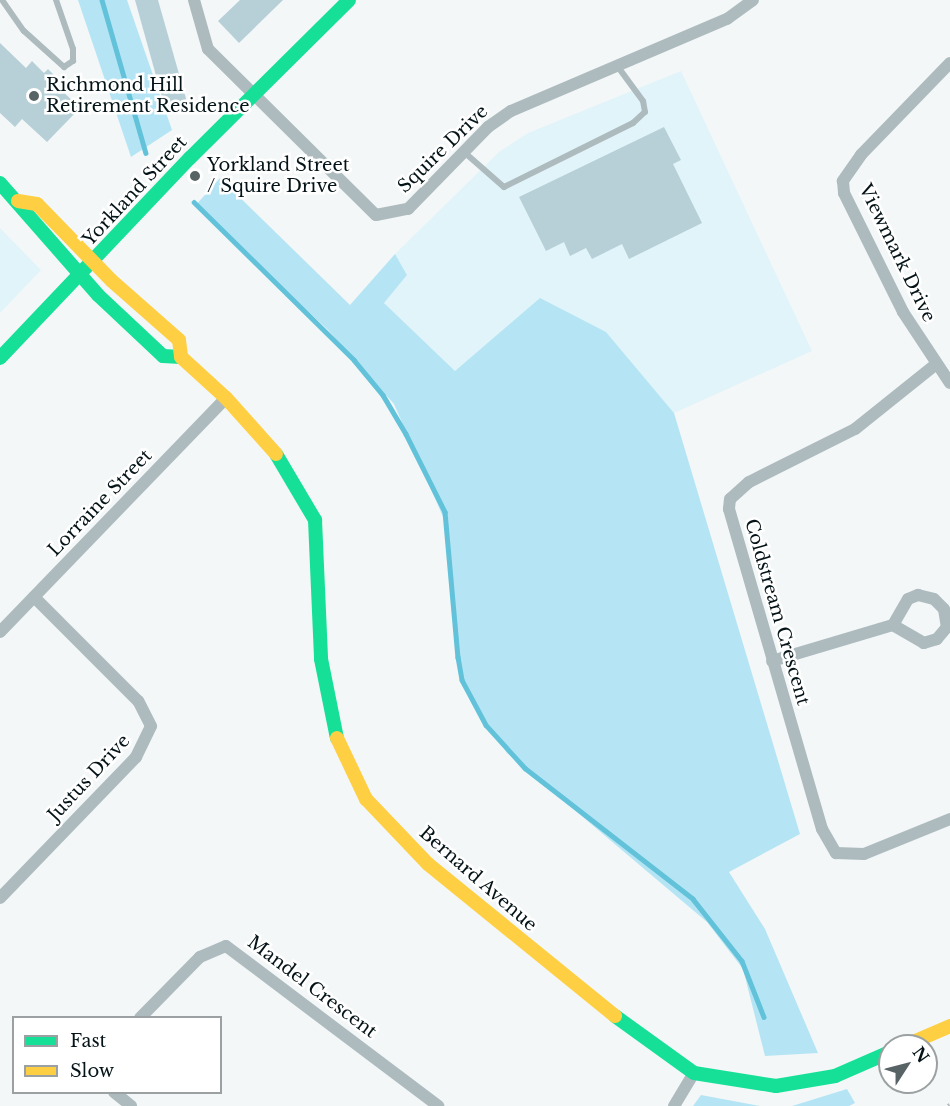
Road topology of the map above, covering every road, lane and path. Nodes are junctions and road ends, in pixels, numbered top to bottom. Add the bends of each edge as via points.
1 (2, 0) edge
2 (56, 0) edge
3 (194, 0) edge
4 (349, 0) edge
5 (753, 0) edge
6 (949, 66) edge
7 (618, 67) junction
8 (253, 96) junction
9 (464, 151) junction
10 (0, 183) edge
11 (18, 201) junction
12 (94, 261) junction
13 (81, 273) junction
14 (181, 357) junction
15 (0, 358) edge
16 (935, 365) junction
17 (950, 383) edge
18 (226, 398) junction
19 (34, 597) junction
20 (893, 625) junction
21 (0, 632) edge
22 (772, 661) junction
23 (950, 819) edge
24 (0, 898) edge
25 (141, 1016) edge
26 (950, 1026) edge
27 (932, 1034) edge
28 (878, 1057) edge
29 (694, 1073) junction
30 (116, 1094) edge
31 (131, 1106) edge
32 (438, 1106) edge
33 (675, 1106) edge

1 - 2 lane via 24,31 64,67 73,61 73,49
3 - 8 street via 208,49
4 - 8 street, Yorkland Street
5 - 7 street, Squire Drive via 727,19
6 - 16 street, Viewmark Drive via 854,162 843,180 844,193 856,218
7 - 9 street, Squire Drive via 511,111
7 - 9 lane via 643,101 645,112 633,123 504,187
8 - 9 street, Squire Drive via 376,215 408,209
8 - 12 street, Yorkland Street
10 - 11 street, Bernard Avenue
11 - 12 street, Bernard Avenue via 37,204
11 - 13 street, Bernard Avenue via 28,219
12 - 13 street, Yorkland Street
12 - 14 street, Bernard Avenue via 179,340
13 - 14 street, Bernard Avenue via 98,295 163,356
13 - 15 street, Yorkland Street
14 - 18 street, Bernard Avenue
16 - 17 street, Viewmark Drive
16 - 22 street, Coldstream Crescent via 855,429 749,482 730,499 734,535
18 - 19 street, Lorraine Street
18 - 29 street, Bernard Avenue via 285,464 315,520 321,659 336,737 366,799 428,864 598,1003
19 - 21 street, Lorraine Street
19 - 24 street, Justus Drive via 138,701 151,726 136,757
20 - 20 street via 924,643 937,639 947,627 944,609 934,599 918,595 908,599
20 - 22 street
22 - 23 street, Coldstream Crescent via 822,829 836,853 864,854
25 - 32 street, Mandel Crescent via 200,957 226,946
26 - 27 street
28 - 29 street, Bernard Avenue via 835,1076 776,1086
29 - 33 street
30 - 31 street

